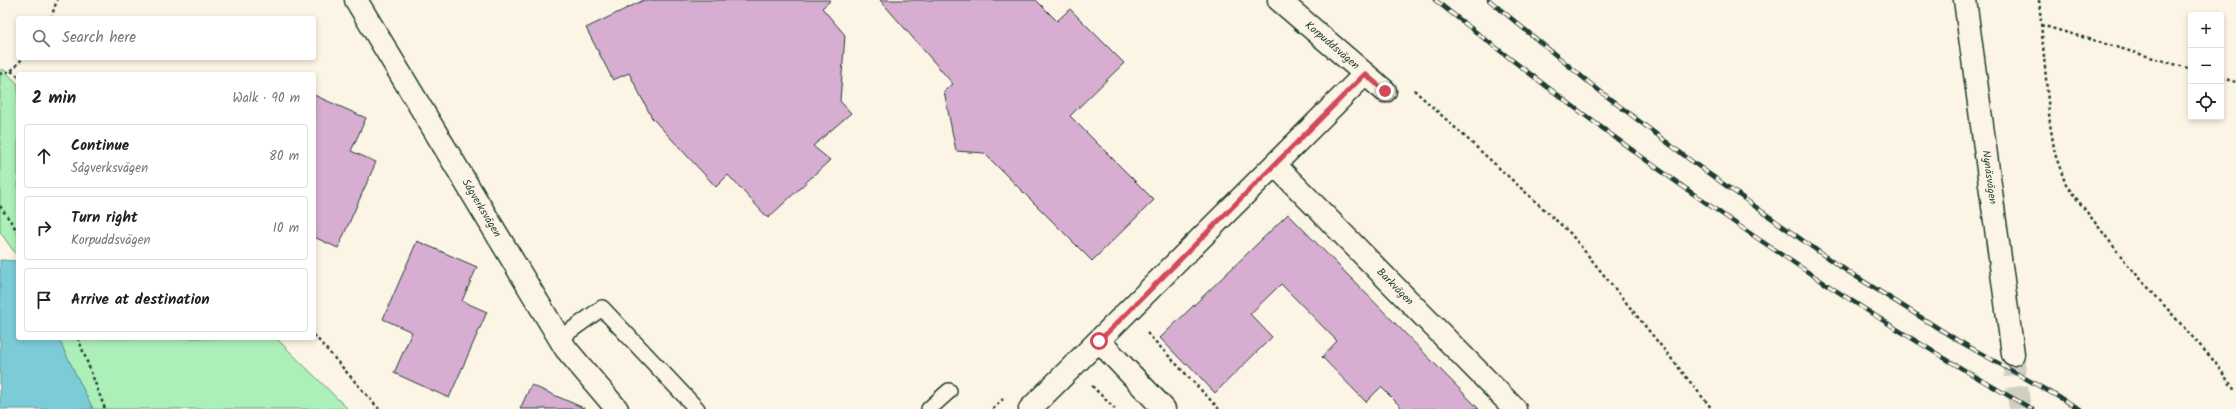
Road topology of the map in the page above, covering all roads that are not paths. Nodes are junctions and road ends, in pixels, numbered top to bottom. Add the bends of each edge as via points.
1 (356, 0) edge
2 (1279, 0) edge
3 (1965, 0) edge
4 (1365, 74) junction
5 (1385, 91) road end
6 (1275, 165) junction
7 (559, 338) junction
8 (1099, 341) junction
9 (2013, 354) tunnel mouth
10 (950, 391) dead end
11 (617, 409) edge
12 (697, 409) edge
13 (929, 409) edge
14 (1030, 409) edge
15 (1164, 409) edge
16 (1515, 409) edge

1 - 7 street, Sågverksvägen
2 - 4 street, Korpuddsvägen
3 - 9 street, Nynäsvägen
4 - 5 street, Korpuddsvägen
4 - 6 street
6 - 8 street
6 - 16 street, Barkvägen
7 - 11 street, Sågverksvägen via 566,350
7 - 12 lane via 602,308
8 - 14 street
8 - 15 street
10 - 13 lane

